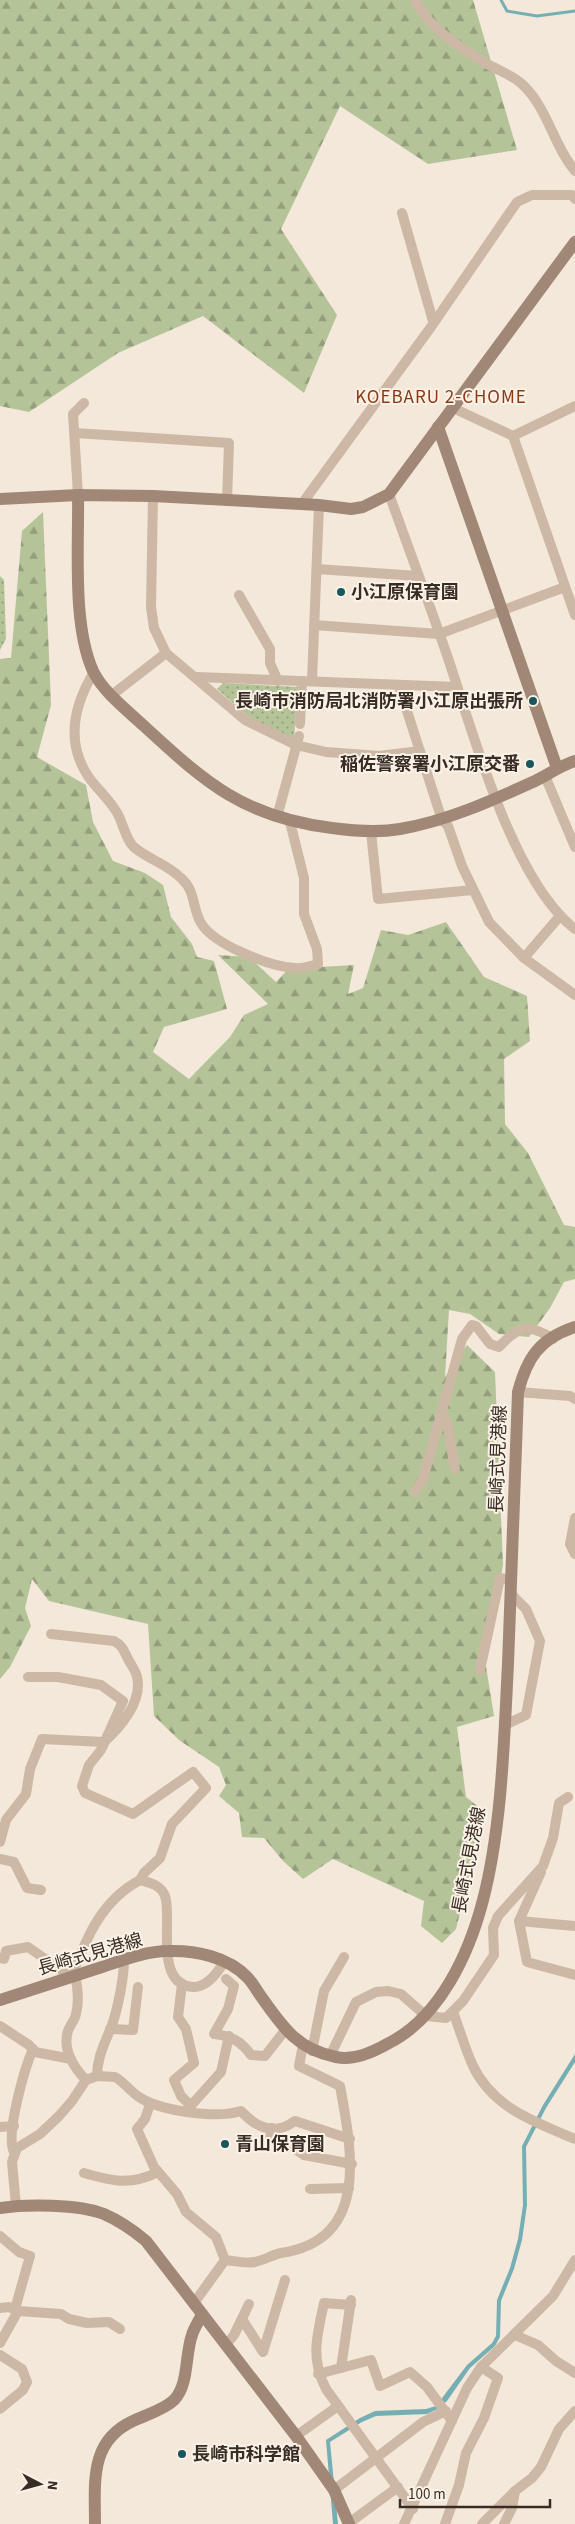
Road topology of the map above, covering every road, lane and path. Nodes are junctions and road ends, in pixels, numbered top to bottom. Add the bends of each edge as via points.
1 (415, 0) edge
2 (575, 172) edge
3 (575, 199) edge
4 (402, 213) dead end
5 (575, 242) edge
6 (433, 321) junction
7 (84, 403) dead end
8 (575, 406) edge
9 (453, 408) junction
10 (438, 427) junction
11 (75, 433) junction
12 (512, 436) junction
13 (389, 494) junction
14 (78, 495) junction
15 (153, 496) junction
16 (0, 499) edge
17 (227, 500) junction
18 (301, 505) junction
19 (319, 505) junction
20 (317, 569) junction
21 (418, 576) junction
22 (565, 587) junction
23 (238, 595) dead end
24 (501, 612) junction
25 (575, 615) edge
26 (314, 625) junction
27 (439, 634) junction
28 (166, 653) junction
29 (94, 672) junction
30 (197, 677) junction
31 (278, 681) junction
32 (307, 681) junction
33 (399, 686) junction
34 (458, 687) junction
35 (112, 696) junction
36 (300, 724) dead end
37 (298, 741) junction
38 (420, 751) junction
39 (575, 761) edge
40 (557, 768) junction
41 (545, 776) junction
42 (496, 799) junction
43 (277, 817) junction
44 (442, 820) junction
45 (290, 822) junction
46 (371, 832) junction
47 (575, 846) edge
48 (473, 890) junction
49 (560, 917) junction
50 (575, 929) edge
51 (524, 958) junction
52 (575, 994) edge
53 (575, 1327) edge
54 (554, 1339) junction
55 (518, 1392) junction
56 (575, 1399) edge
57 (442, 1411) junction
58 (455, 1468) dead end
59 (415, 1492) dead end
60 (575, 1518) edge
61 (575, 1554) edge
62 (511, 1580) junction
63 (510, 1593) junction
64 (51, 1634) dead end
65 (480, 1670) dead end
66 (28, 1677) dead end
67 (505, 1725) junction
68 (104, 1742) junction
69 (568, 1797) dead end
70 (0, 1842) edge
71 (0, 1859) edge
72 (543, 1866) junction
73 (140, 1880) junction
74 (41, 1890) dead end
75 (519, 1921) junction
76 (575, 1926) edge
77 (166, 1951) junction
78 (344, 1957) dead end
79 (0, 1958) edge
80 (124, 1960) junction
81 (224, 1962) junction
82 (575, 1975) edge
83 (73, 1976) junction
84 (226, 1979) dead end
85 (182, 1984) junction
86 (138, 1987) dead end
87 (0, 2000) edge
88 (453, 2012) junction
89 (426, 2016) junction
90 (0, 2026) edge
91 (110, 2029) junction
92 (286, 2029) junction
93 (229, 2036) junction
94 (308, 2048) junction
95 (33, 2049) junction
96 (330, 2056) junction
97 (71, 2059) junction
98 (97, 2076) junction
99 (86, 2080) junction
100 (150, 2104) junction
101 (188, 2109) junction
102 (14, 2126) junction
103 (0, 2127) edge
104 (272, 2128) junction
105 (350, 2138) junction
106 (575, 2139) edge
107 (14, 2152) junction
108 (352, 2164) junction
109 (158, 2172) junction
110 (84, 2173) dead end
111 (310, 2188) dead end
112 (349, 2188) junction
113 (16, 2206) junction
114 (0, 2208) edge
115 (0, 2236) edge
116 (225, 2260) junction
117 (575, 2260) edge
118 (285, 2280) dead end
119 (194, 2303) junction
120 (249, 2304) dead end
121 (0, 2308) edge
122 (16, 2310) junction
123 (202, 2314) junction
124 (242, 2319) junction
125 (120, 2329) dead end
126 (515, 2335) junction
127 (0, 2343) edge
128 (226, 2345) junction
129 (0, 2355) edge
130 (481, 2367) junction
131 (341, 2368) junction
132 (575, 2373) edge
133 (318, 2374) junction
134 (338, 2406) junction
135 (0, 2409) edge
136 (446, 2411) junction
137 (575, 2411) edge
138 (452, 2421) junction
139 (296, 2436) junction
140 (377, 2458) junction
141 (398, 2487) junction
142 (334, 2490) junction
143 (515, 2491) junction
144 (413, 2509) junction
145 (96, 2524) edge
146 (349, 2524) edge
147 (404, 2524) edge
148 (445, 2524) edge
149 (482, 2524) edge
150 (504, 2524) edge

1 - 2 street via 422,14 445,35 524,86 547,119
3 - 6 street via 572,195 532,195 517,202
4 - 6 street
5 - 9 street
6 - 18 street
7 - 11 street via 73,414
8 - 12 street
9 - 10 street
9 - 12 street
10 - 13 street
10 - 24 street
11 - 14 street
11 - 17 street via 229,443
12 - 22 street
13 - 19 street via 351,510
13 - 21 street
14 - 15 street
14 - 16 street
14 - 29 street via 80,631
15 - 17 street
15 - 28 street via 151,607 154,628
17 - 18 street
18 - 19 street
19 - 20 street
20 - 21 street
20 - 26 street
21 - 27 street
22 - 24 street
22 - 25 street
23 - 31 street via 270,648 270,663
24 - 27 street
24 - 40 street
26 - 27 street
26 - 32 street
27 - 34 street
28 - 30 street
28 - 35 street
29 - 35 street
29 - 45 street via 77,706 74,724 77,751 89,778 120,817 133,847 174,870 185,881 202,924 221,940 252,958 303,968 318,964 317,949 304,914 304,878
30 - 31 street
30 - 37 street via 245,720
31 - 32 street
32 - 33 street
32 - 36 street
33 - 34 street
33 - 38 street
34 - 42 street
35 - 43 street via 218,790 262,813
37 - 38 street via 326,752 378,756
37 - 43 street
38 - 44 street
39 - 40 street
40 - 41 street
41 - 42 street
41 - 47 street
42 - 44 street
42 - 49 street via 534,883
43 - 45 street
44 - 46 street via 399,830
44 - 48 street via 448,826
45 - 46 street
46 - 48 street via 378,899
48 - 51 street via 489,922
49 - 50 street
49 - 51 street
51 - 52 street
53 - 54 street, 長崎式見港線
54 - 55 street, 長崎式見港線 via 537,1348 524,1368
54 - 57 street via 539,1329 527,1328 512,1333 498,1346 490,1344 476,1326 472,1326 462,1339
55 - 56 street
55 - 62 street, 長崎式見港線
57 - 58 street
57 - 59 street via 423,1479
60 - 61 street via 570,1544
62 - 63 street, 長崎式見港線
62 - 65 street via 500,1578
63 - 67 street, 長崎式見港線
63 - 67 street via 526,1608 540,1641 526,1715
64 - 68 street via 114,1641 120,1644 137,1677 138,1690 130,1709 118,1729
66 - 68 street via 58,1677 101,1685 123,1701
67 - 89 street, 長崎式見港線 via 494,1840 483,1900 468,1946
68 - 70 street via 42,1739 30,1769 26,1794 6,1820
68 - 73 street via 89,1766 82,1786 85,1793 133,1814 193,1772 206,1788 172,1824 160,1858
69 - 72 street via 559,1802
71 - 74 street via 14,1862 27,1888
72 - 75 street
72 - 88 street via 498,1916 492,1928 494,1955
73 - 77 street via 159,1886 165,1896
73 - 83 street via 113,1898 84,1945
75 - 76 street
75 - 82 street via 528,1962
77 - 80 street, 長崎式見港線
77 - 81 street, 長崎式見港線 via 202,1953
77 - 85 street via 174,1974
78 - 94 street via 324,1991
79 - 83 street via 4,1959 6,1951 28,1947
80 - 83 street, 長崎式見港線
80 - 91 street
81 - 85 street via 216,1975 203,1985
81 - 92 street, 長崎式見港線 via 246,1975
83 - 87 street, 長崎式見港線
83 - 97 street via 78,2005 67,2040
84 - 93 street via 234,1986 228,2009 214,2033
85 - 101 street via 178,2017 186,2029 194,2063 174,2080
86 - 91 street via 133,2030
88 - 89 street via 446,2018
88 - 106 street via 473,2067 487,2088 507,2108
89 - 96 street, 長崎式見港線 via 397,2039 368,2055
89 - 96 street via 401,1994 388,1991 364,1996 356,2002
90 - 95 street
91 - 98 street via 99,2056
92 - 93 street via 265,2056 251,2055 243,2044
92 - 94 street, 長崎式見港線
93 - 101 street via 221,2072
94 - 96 street, 長崎式見港線
94 - 105 street via 299,2066 340,2086
95 - 97 street
95 - 102 street via 20,2089
97 - 99 street
98 - 99 street
98 - 100 street via 116,2077
99 - 107 street via 58,2116
100 - 101 street
100 - 109 street via 137,2129
101 - 104 street via 229,2115 241,2111 253,2123
102 - 103 street
102 - 107 street
104 - 105 street via 286,2127 295,2121
104 - 108 street via 270,2139 285,2142 304,2155
105 - 108 street
107 - 113 street via 12,2180
108 - 112 street
109 - 110 street via 144,2179 114,2182
109 - 116 street via 177,2194 186,2212 216,2237
111 - 112 street
112 - 116 street via 333,2228 320,2240 298,2251 253,2262
113 - 114 street
113 - 119 street via 77,2209 102,2214 129,2227 146,2241
115 - 122 street via 19,2252 30,2256
116 - 119 street
117 - 126 street via 553,2296
118 - 124 street via 263,2352
119 - 123 street
120 - 124 street
121 - 122 street
122 - 125 street via 61,2314 87,2323 109,2322
122 - 127 street
123 - 128 street
123 - 145 street via 192,2335 182,2385 175,2400 120,2427 98,2456
124 - 128 street
126 - 130 street
126 - 132 street via 538,2345
128 - 139 street
129 - 135 street via 22,2369 27,2382 23,2390
130 - 138 street
130 - 148 street via 498,2378 484,2418 466,2453
131 - 133 street
131 - 133 street via 351,2302 324,2303 315,2345
131 - 136 street via 371,2360 380,2386 410,2372
133 - 134 street
134 - 139 street
134 - 140 street
136 - 138 street
136 - 140 street via 423,2422
137 - 143 street via 559,2428 541,2467
138 - 144 street
139 - 142 street
140 - 141 street
140 - 142 street
141 - 144 street
141 - 146 street
142 - 146 street
143 - 149 street
143 - 150 street via 512,2508
144 - 147 street

